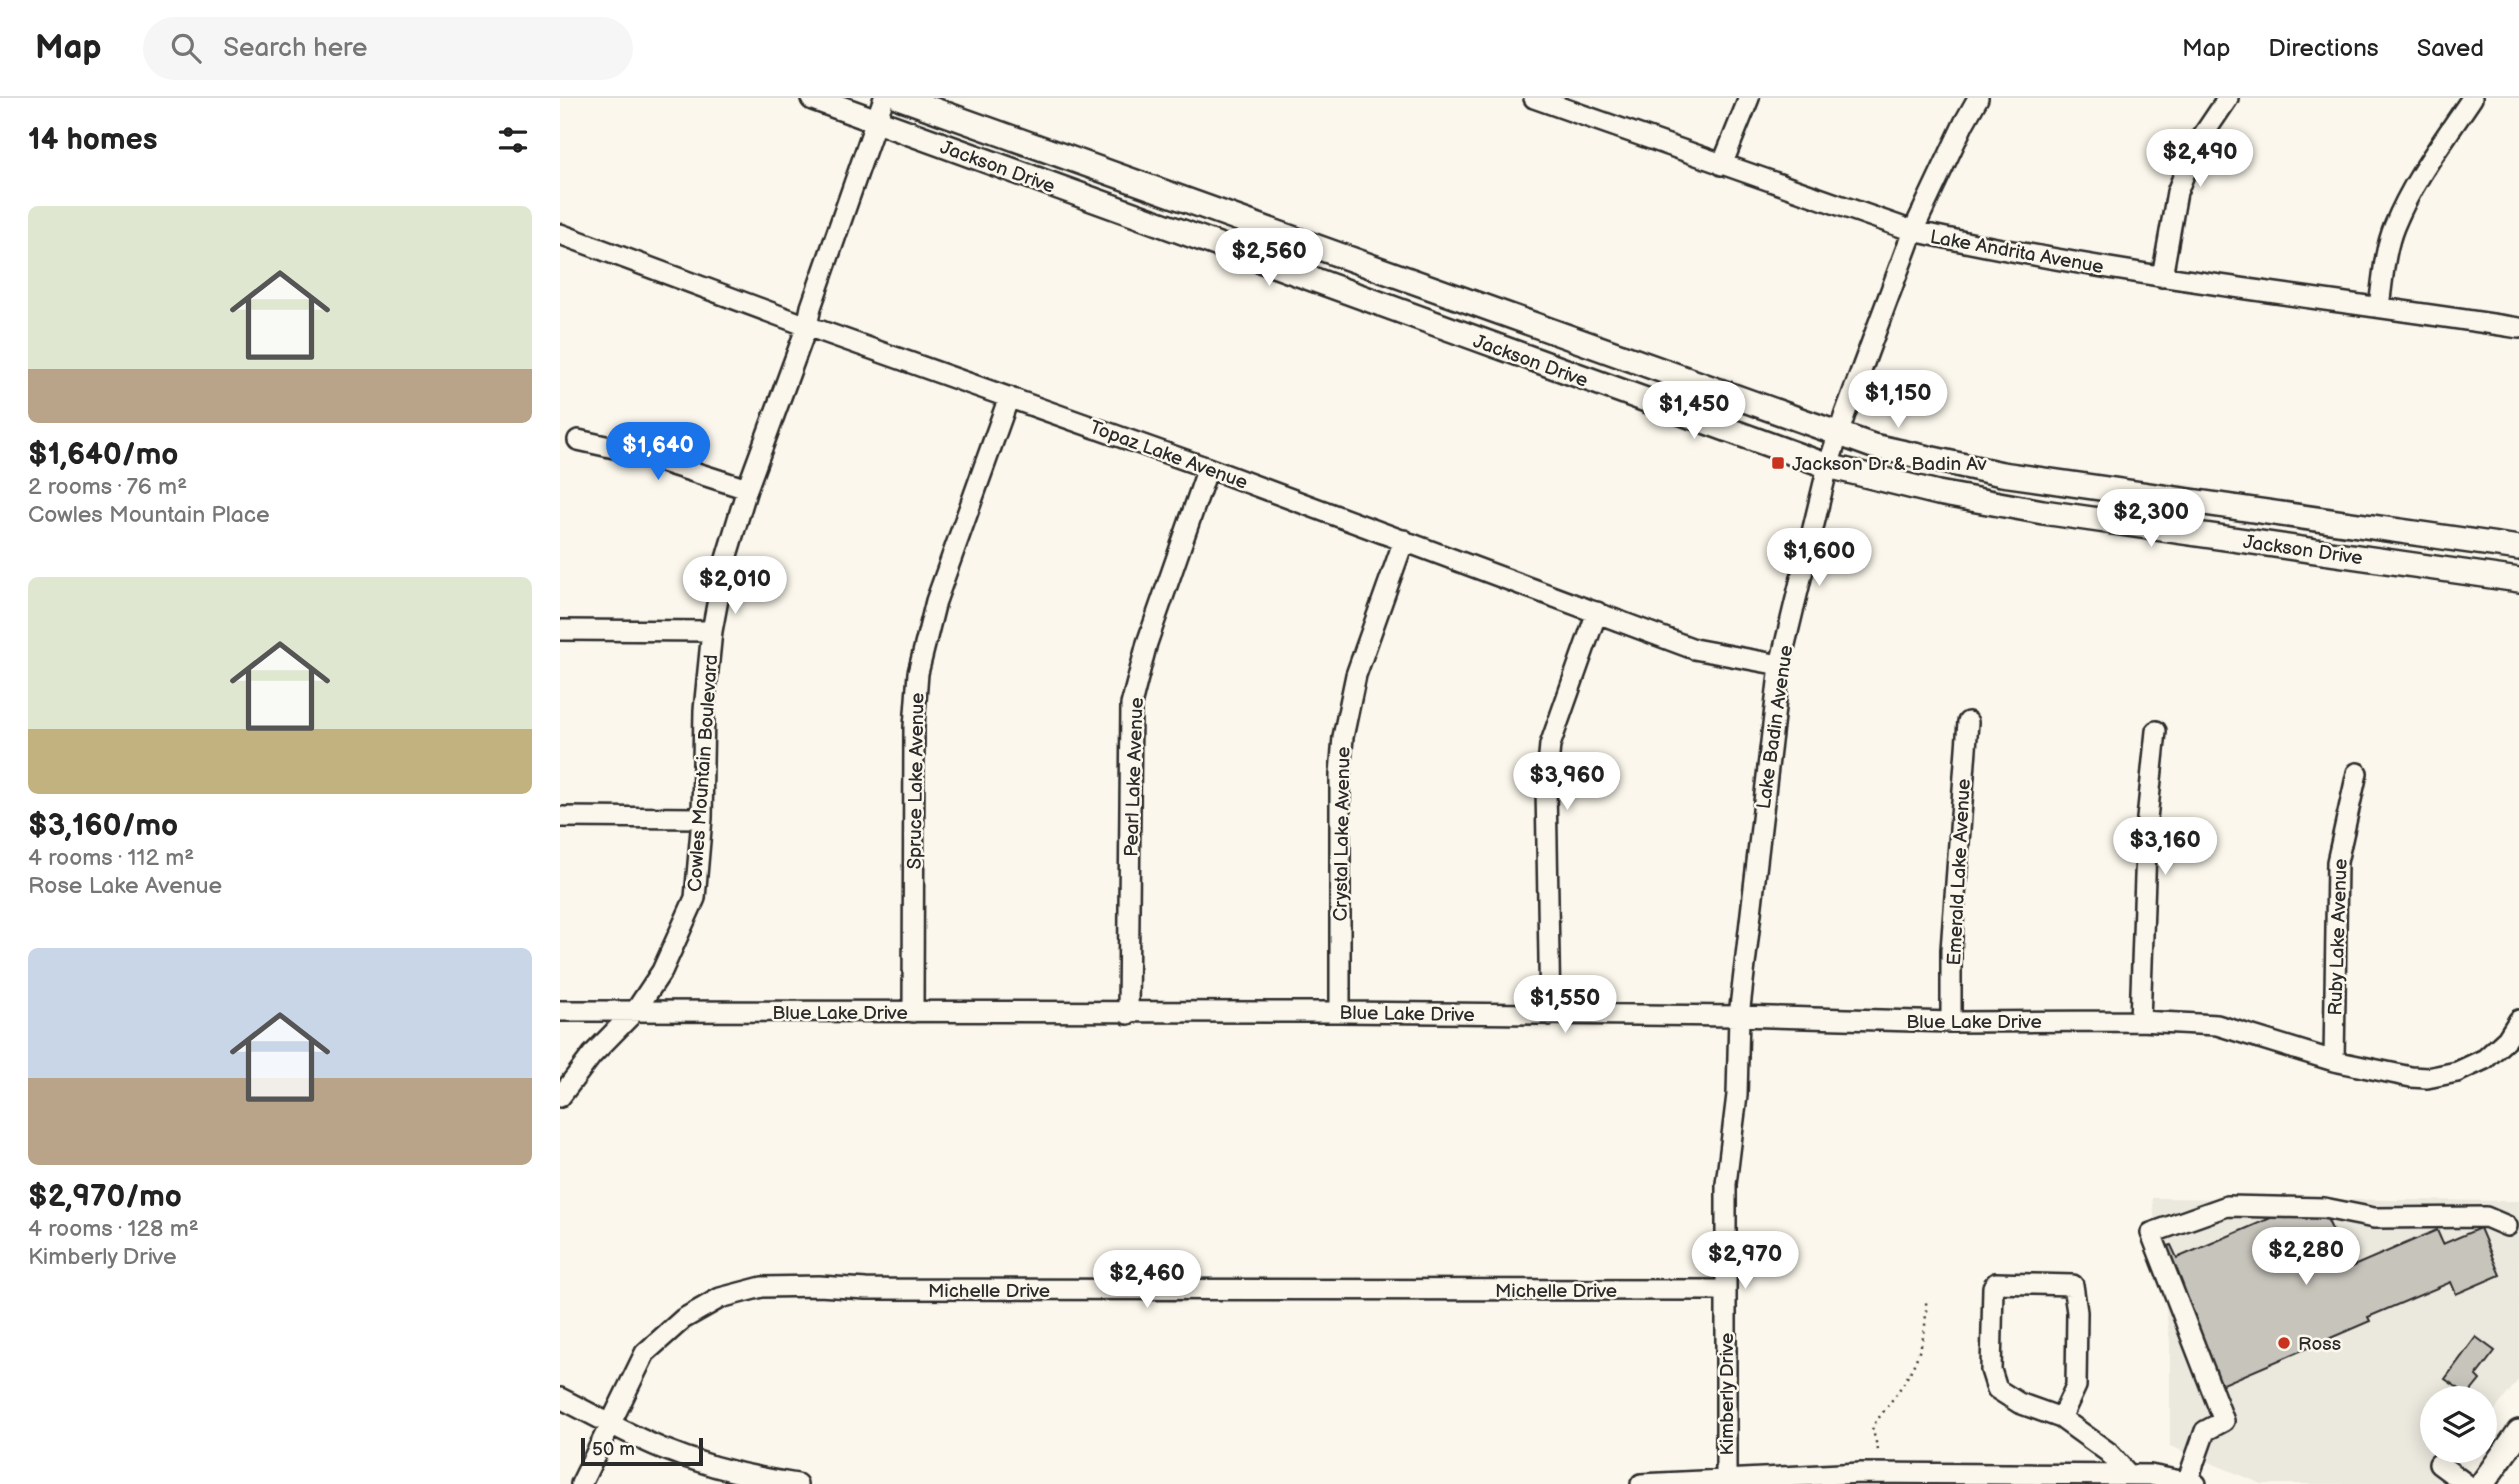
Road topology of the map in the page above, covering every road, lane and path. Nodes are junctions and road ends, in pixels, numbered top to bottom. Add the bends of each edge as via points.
1 (813, 98) edge
2 (884, 98) edge
3 (901, 98) edge
4 (1749, 98) edge
5 (1978, 98) edge
6 (2228, 98) edge
7 (2472, 98) edge
8 (1538, 99) edge
9 (876, 120) junction
10 (1722, 165) junction
11 (1913, 231) junction
12 (560, 234) edge
13 (2162, 276) junction
14 (2379, 306) junction
15 (807, 326) junction
16 (2519, 328) edge
17 (1009, 397) junction
18 (1839, 435) junction
19 (578, 440) dead end
20 (1828, 466) junction
21 (1209, 468) junction
22 (747, 489) junction
23 (1404, 540) junction
24 (2519, 548) edge
25 (2519, 580) edge
26 (1597, 612) junction
27 (560, 630) edge
28 (712, 631) junction
29 (1780, 665) junction
30 (1968, 722) dead end
31 (2156, 731) dead end
32 (2357, 773) dead end
33 (560, 817) edge
34 (702, 818) junction
35 (636, 1010) junction
36 (560, 1011) edge
37 (913, 1012) junction
38 (1340, 1012) junction
39 (1128, 1014) junction
40 (1550, 1015) junction
41 (1739, 1016) junction
42 (2519, 1020) edge
43 (2140, 1021) junction
44 (1951, 1022) junction
45 (2334, 1060) junction
46 (1737, 1095) joint
47 (560, 1097) edge
48 (2507, 1226) dead end
49 (1725, 1290) junction
50 (1926, 1298) dead end
51 (560, 1398) edge
52 (2061, 1418) junction
53 (610, 1423) junction
54 (2519, 1432) edge
55 (1878, 1450) dead end
56 (2439, 1464) dead end
57 (2129, 1475) junction
58 (1970, 1479) edge
59 (1726, 1481) edge
60 (2192, 1483) edge
61 (581, 1484) edge
62 (797, 1484) edge
63 (1641, 1484) edge
64 (2466, 1484) edge
65 (2482, 1484) edge

1 - 9 main road, Jackson Drive
2 - 9 street, Cowles Mountain Boulevard
3 - 18 main road, Jackson Drive
4 - 10 street
5 - 11 street, Lake Badin Avenue
6 - 13 street via 2195,147 2177,192
7 - 14 street via 2416,182 2394,227
8 - 10 street, Lake Andrita Avenue
9 - 15 street, Cowles Mountain Boulevard
9 - 20 main road, Jackson Drive
10 - 11 street, Lake Andrita Avenue
11 - 13 street, Lake Andrita Avenue
11 - 18 street, Lake Badin Avenue
12 - 15 street, Topaz Lake Avenue
13 - 14 street, Lake Andrita Avenue
14 - 16 street, Lake Andrita Avenue
15 - 17 street, Topaz Lake Avenue
15 - 22 street, Cowles Mountain Boulevard
17 - 21 street, Topaz Lake Avenue
17 - 37 street, Spruce Lake Avenue via 936,601 918,673
18 - 20 street, Lake Badin Avenue
18 - 24 main road, Jackson Drive via 2002,474
19 - 22 street
20 - 25 main road, Jackson Drive via 2043,512
20 - 29 street, Lake Badin Avenue
21 - 23 street, Topaz Lake Avenue
21 - 39 street, Pearl Lake Avenue via 1147,643 1131,705
22 - 28 street, Cowles Mountain Boulevard via 725,562
23 - 26 street, Topaz Lake Avenue
23 - 38 street, Crystal Lake Avenue via 1356,675 1343,737
26 - 29 street, Topaz Lake Avenue via 1694,649
26 - 40 street via 1550,745 1546,787
27 - 28 street
28 - 34 street, Cowles Mountain Boulevard via 704,710
29 - 41 street, Lake Badin Avenue
30 - 44 street, Emerald Lake Avenue via 1951,950
31 - 43 street via 2147,819
32 - 45 street, Ruby Lake Avenue via 2337,862
33 - 34 street
34 - 35 street, Cowles Mountain Boulevard via 695,898 662,971
35 - 36 street, Blue Lake Drive
35 - 37 street, Blue Lake Drive
35 - 47 street, Cowles Mountain Boulevard via 592,1055
37 - 39 street, Blue Lake Drive
38 - 39 street, Blue Lake Drive
38 - 40 street, Blue Lake Drive
40 - 41 street, Blue Lake Drive
41 - 44 street, Blue Lake Drive
41 - 46 street, Lake Badin Avenue
42 - 45 street, Blue Lake Drive via 2485,1059 2442,1076 2411,1077
43 - 44 street, Blue Lake Drive
43 - 45 street, Blue Lake Drive via 2217,1025
46 - 49 street, Kimberly Drive via 1726,1184
48 - 60 street via 2486,1217 2374,1218 2324,1208 2227,1206 2151,1233 2224,1421 2205,1431
49 - 53 street, Michelle Drive via 762,1287 701,1308 663,1335 645,1353
49 - 59 street, Kimberly Drive
50 - 55 path via 1927,1323 1916,1363 1872,1427
51 - 53 street
52 - 52 street via 2019,1403 1997,1389 1991,1370 1996,1283 2073,1284 2076,1386
52 - 57 street via 2108,1452
53 - 61 street, Michelle Drive
53 - 62 street via 713,1466
54 - 65 main road
56 - 64 street
57 - 58 street
57 - 60 street
58 - 59 street via 1861,1473
59 - 63 street

